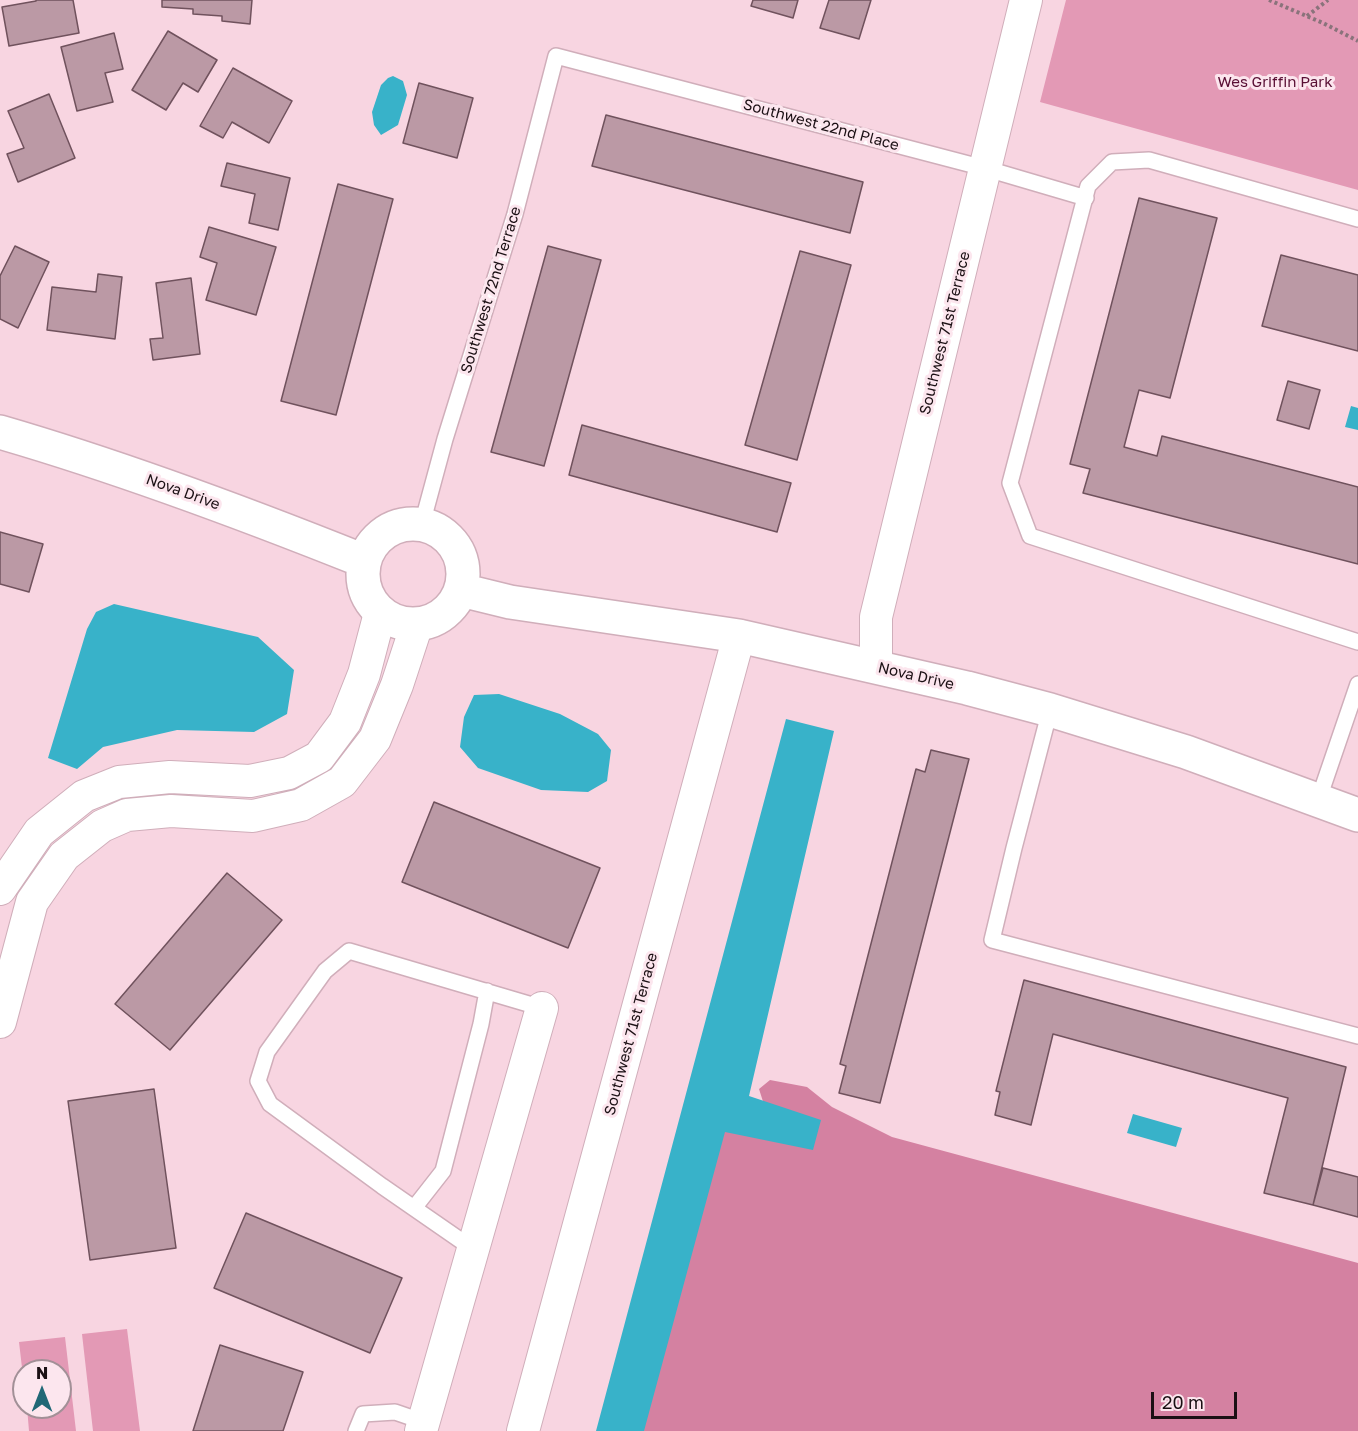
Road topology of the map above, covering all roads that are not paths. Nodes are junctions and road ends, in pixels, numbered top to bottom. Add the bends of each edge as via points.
1 (1026, 0) edge
2 (556, 56) joint
3 (984, 168) junction
4 (1086, 198) junction
5 (1358, 219) edge
6 (0, 432) edge
7 (422, 524) junction
8 (364, 561) junction
9 (461, 590) junction
10 (380, 613) junction
11 (417, 624) junction
12 (739, 636) junction
13 (1358, 642) edge
14 (876, 667) junction
15 (1358, 684) edge
16 (1050, 710) junction
17 (1318, 801) junction
18 (1358, 815) edge
19 (0, 889) edge
20 (487, 991) junction
21 (542, 1008) joint
22 (0, 1022) edge
23 (1358, 1036) edge
24 (414, 1208) junction
25 (473, 1249) junction
26 (422, 1426) edge
27 (356, 1431) edge
28 (523, 1431) edge

1 - 3 street, Southwest 71st Terrace
2 - 3 lane, Southwest 22nd Place
2 - 7 lane, Southwest 72nd Terrace via 515,214
3 - 4 lane, Southwest 22nd Place
3 - 14 street, Southwest 71st Terrace via 876,617
4 - 5 lane via 1088,186 1112,162 1149,160
4 - 13 lane via 1010,483 1030,536
6 - 8 street, Nova Drive via 174,488
7 - 8 street via 392,528 370,547
7 - 9 street via 452,541 464,573
8 - 10 street via 364,589
9 - 11 street via 444,614
9 - 12 street, Nova Drive via 510,602
10 - 11 street via 397,622
10 - 19 street via 364,674 345,722 319,757 289,773 250,781 170,777 119,782 84,796 39,832
11 - 22 street via 375,739 342,782 301,805 253,816 171,811 128,815 102,826 64,856 32,902
12 - 14 street, Nova Drive
12 - 28 street, Southwest 71st Terrace
14 - 16 street, Nova Drive
15 - 17 lane
16 - 17 street, Nova Drive via 1186,752
16 - 23 lane via 992,940
17 - 18 street, Nova Drive
20 - 21 lane
20 - 24 lane via 443,1171
20 - 24 lane via 349,951 325,971 267,1052 258,1081 270,1104
21 - 25 street
24 - 25 lane
25 - 26 street
26 - 27 lane via 395,1412 363,1414

